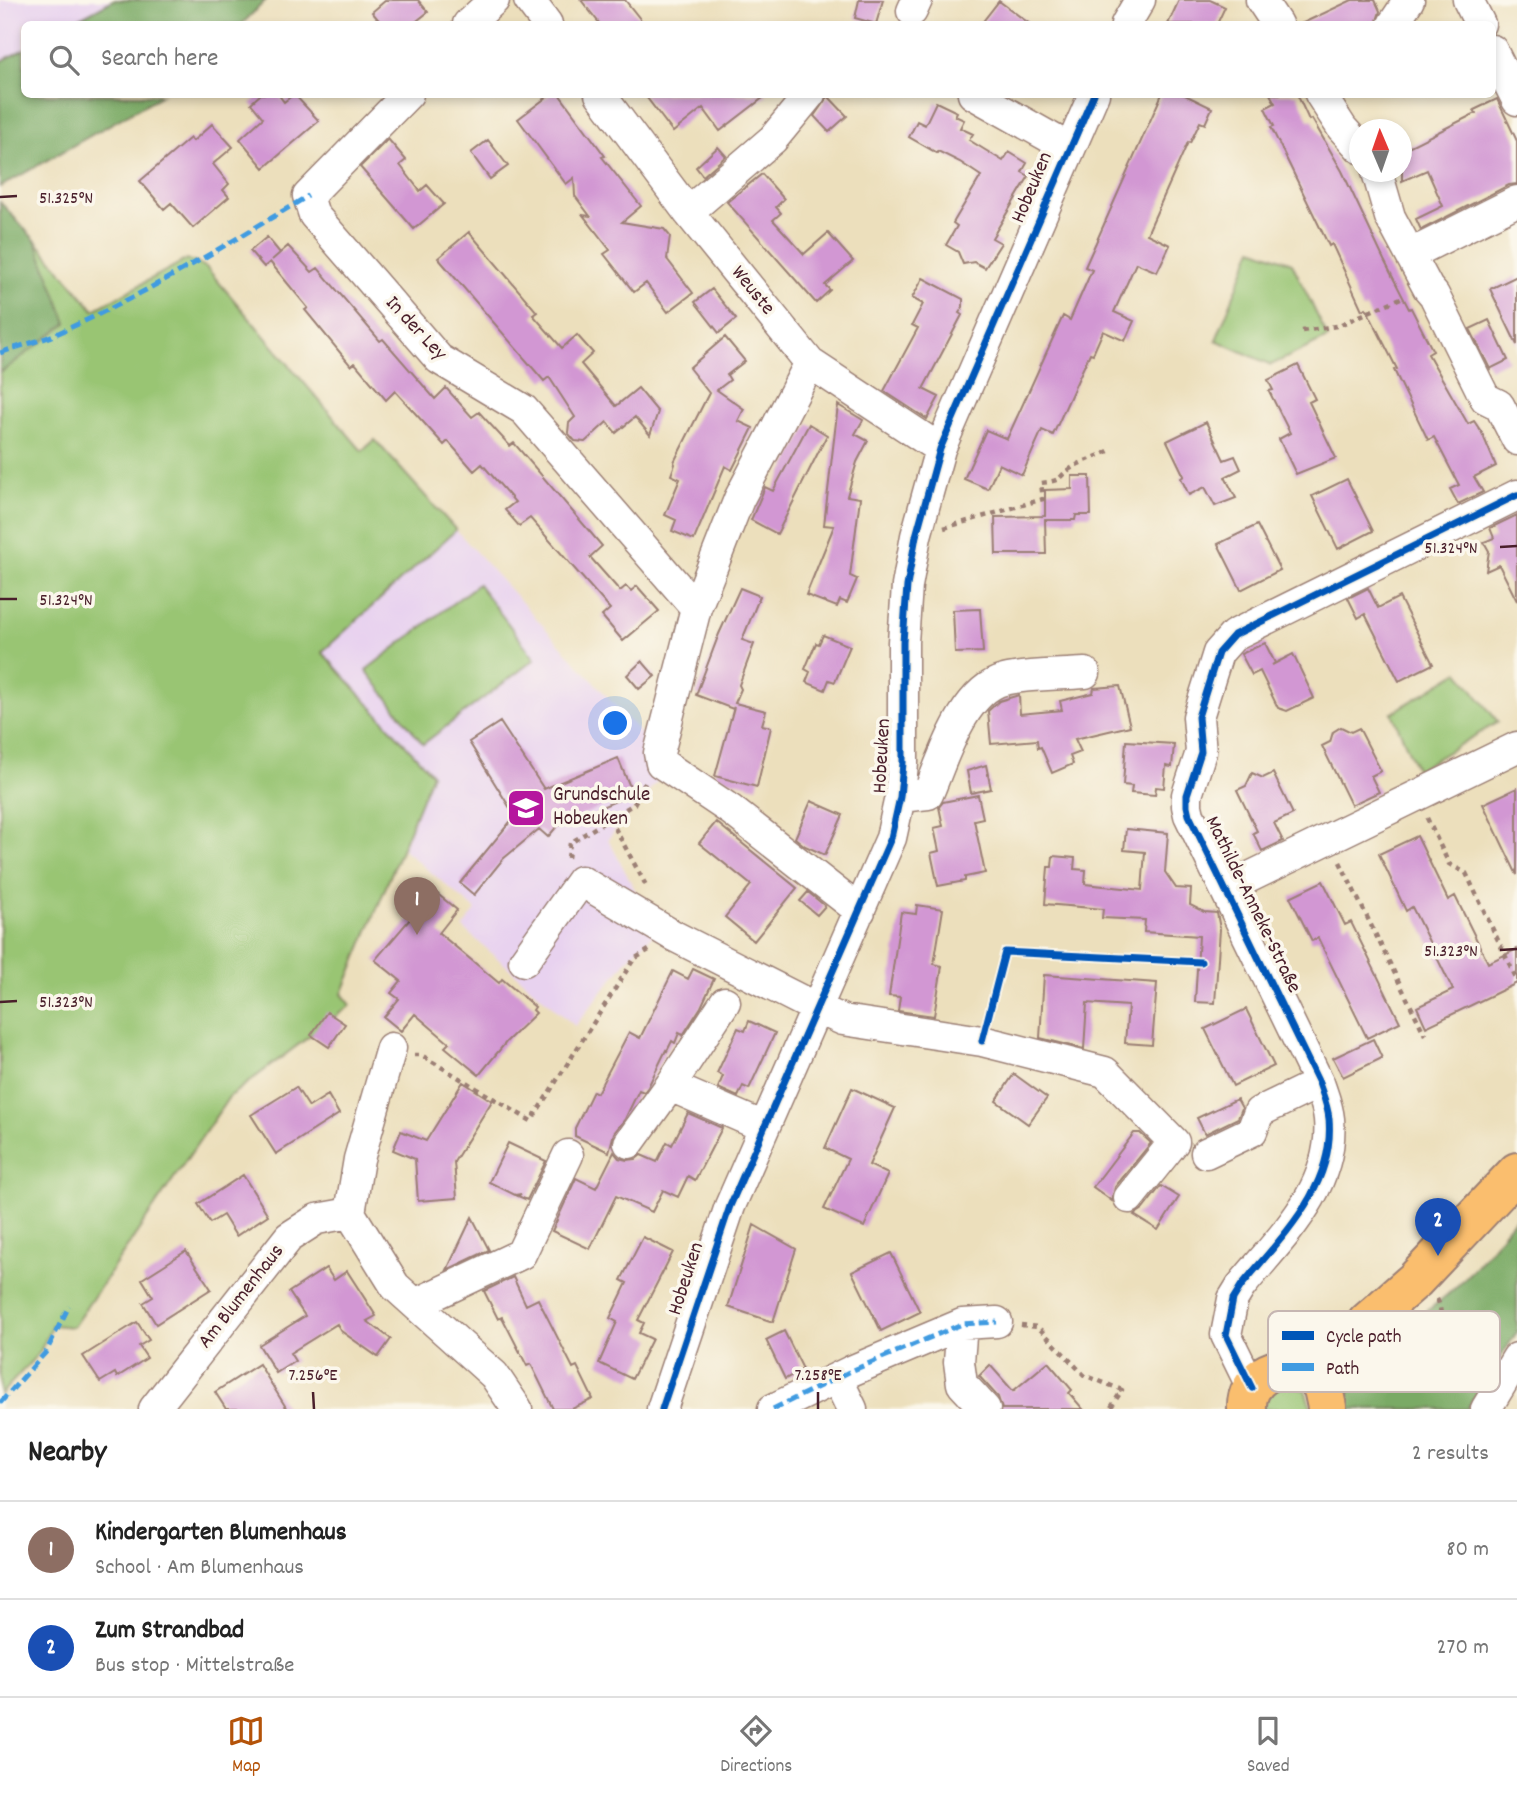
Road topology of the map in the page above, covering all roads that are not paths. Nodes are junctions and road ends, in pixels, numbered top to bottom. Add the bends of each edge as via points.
1 (494, 0) edge
2 (529, 0) edge
3 (1140, 0) edge
4 (1261, 0) edge
5 (1409, 0) edge
6 (1468, 0) edge
7 (471, 21) edge
8 (545, 21) edge
9 (1128, 21) edge
10 (1275, 21) edge
11 (1395, 21) edge
12 (1478, 21) edge
13 (1496, 56) edge
14 (405, 98) edge
15 (603, 98) edge
16 (807, 98) edge
17 (980, 98) edge
18 (1092, 98) edge
19 (1323, 98) edge
20 (1517, 100) edge
21 (1349, 136) edge
22 (1069, 148) junction
23 (1380, 182) edge
24 (1517, 201) edge
25 (688, 212) junction
26 (1411, 254) junction
27 (810, 363) junction
28 (1517, 440) edge
29 (940, 449) junction
30 (1517, 495) edge
31 (696, 608) junction
32 (1085, 673) dead end
33 (1517, 747) edge
34 (900, 797) junction
35 (1225, 889) junction
36 (860, 912) junction
37 (524, 961) dead end
38 (725, 1002) dead end
39 (816, 1008) junction
40 (390, 1052) road end
41 (1319, 1083) junction
42 (670, 1086) junction
43 (764, 1126) junction
44 (629, 1143) dead end
45 (1206, 1153) dead end
46 (568, 1155) dead end
47 (1517, 1172) edge
48 (1129, 1198) dead end
49 (349, 1213) junction
50 (415, 1304) junction
51 (1380, 1311) edge
52 (997, 1322) road end
53 (962, 1324) junction
54 (1517, 1358) edge
55 (1268, 1367) edge
56 (837, 1378) junction
57 (1500, 1386) edge
58 (1496, 1392) edge
59 (776, 1408) edge
60 (154, 1409) edge
61 (517, 1409) edge
62 (662, 1409) edge
63 (852, 1409) edge
64 (985, 1409) edge
65 (1486, 1409) edge

1 - 7 street
2 - 8 street
3 - 9 street
4 - 10 street
5 - 11 street
6 - 12 street
13 - 20 street
14 - 31 street, In der Ley via 308,196 314,215 439,359 524,411
15 - 25 street, Weuste
16 - 25 street via 773,139
17 - 22 street
18 - 22 street, Hobeuken
19 - 21 street
22 - 29 street, Hobeuken
23 - 26 street via 1390,217
24 - 26 street
25 - 27 street, Weuste
26 - 28 street via 1485,398 1499,405
27 - 29 street, Weuste
27 - 31 street via 739,499
29 - 34 street, Hobeuken via 907,586
30 - 35 street, Mathilde-Anneke-Straße via 1224,644 1198,717 1201,752 1187,806
31 - 36 street via 656,769 731,810
32 - 34 street via 1002,680 981,691 965,712 928,794
33 - 35 street, Mathilde-Anneke-Straße
34 - 36 street, Hobeuken via 891,838
35 - 41 street, Mathilde-Anneke-Straße
36 - 39 street, Hobeuken
37 - 39 street via 581,881 674,936
38 - 42 street
39 - 43 street, Hobeuken
39 - 48 street via 843,1020 982,1041 1105,1072 1174,1142
40 - 49 street via 359,1159
41 - 45 street via 1259,1112 1252,1131
41 - 55 street, Mathilde-Anneke-Straße via 1329,1118 1329,1140 1317,1189 1233,1299 1230,1324
42 - 43 street
42 - 44 street
43 - 62 street, Hobeuken via 730,1206
46 - 50 street via 521,1254
47 - 51 main road
49 - 50 street via 395,1286
49 - 60 street, Am Blumenhaus via 317,1219 289,1237
50 - 61 street via 494,1375
52 - 53 street
53 - 56 street
53 - 64 street via 962,1384
54 - 57 street
56 - 59 street
56 - 63 street
58 - 65 street

